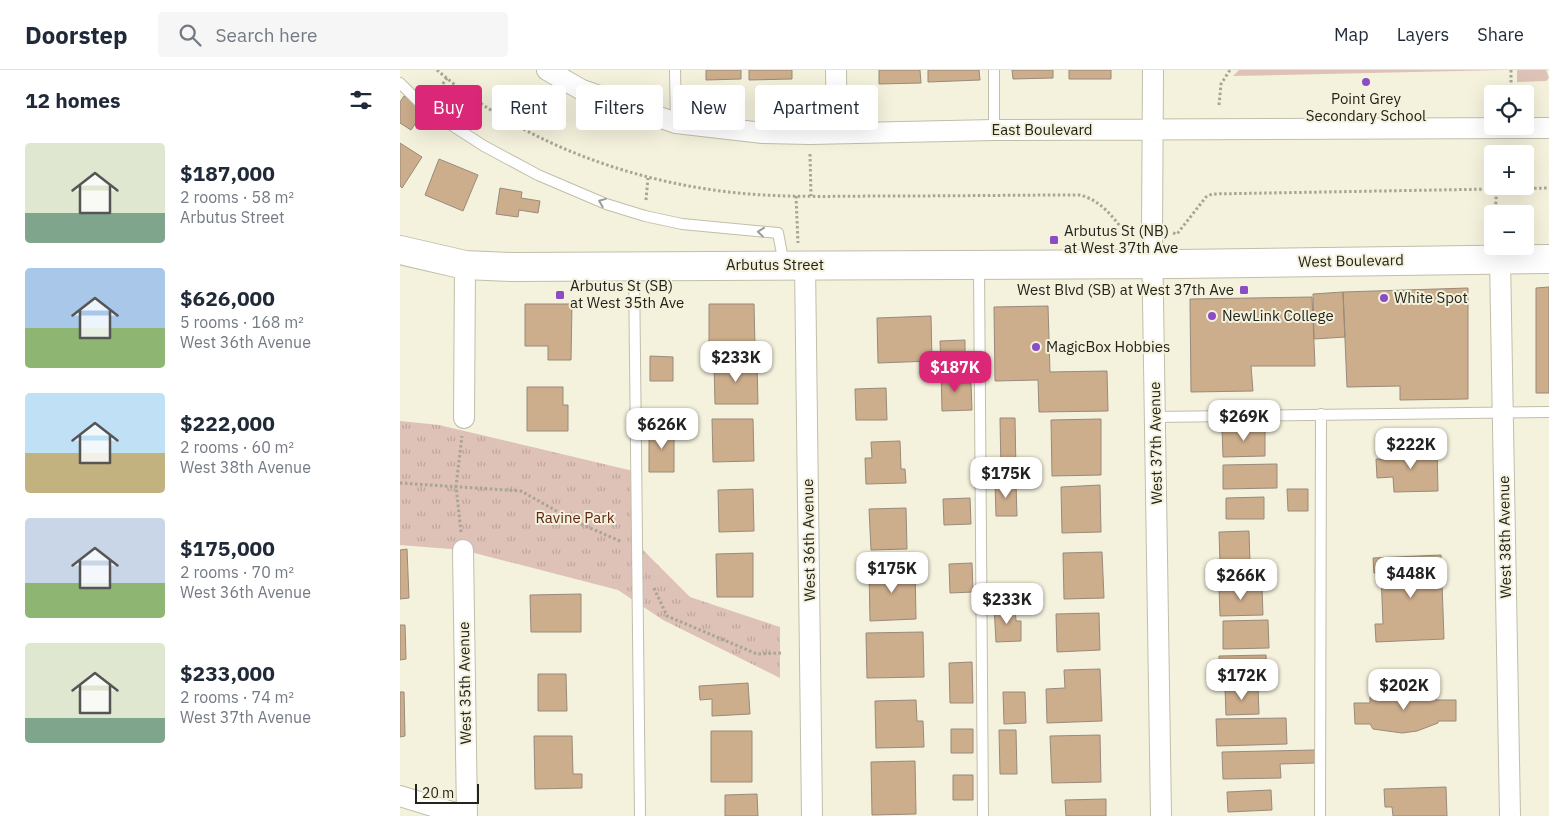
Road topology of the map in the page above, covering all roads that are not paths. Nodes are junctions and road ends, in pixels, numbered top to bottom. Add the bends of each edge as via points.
1 (547, 70) edge
2 (675, 70) edge
3 (836, 70) edge
4 (994, 70) edge
5 (1153, 70) edge
6 (400, 83) edge
7 (675, 85) edge
8 (673, 122) edge
9 (1549, 128) edge
10 (1153, 129) junction
11 (737, 130) edge
12 (994, 130) junction
13 (837, 134) junction
14 (400, 250) edge
15 (796, 257) junction
16 (1549, 258) edge
17 (1500, 259) junction
18 (1153, 264) junction
19 (465, 265) junction
20 (979, 265) junction
21 (634, 266) junction
22 (1549, 412) edge
23 (1503, 413) junction
24 (1321, 414) junction
25 (1155, 417) junction
26 (464, 418) road end
27 (463, 550) road end
28 (400, 796) edge
29 (466, 816) edge
30 (640, 816) edge
31 (812, 816) edge
32 (983, 816) edge
33 (1162, 816) edge
34 (1320, 816) edge
35 (1510, 816) edge

1 - 8 street, East Boulevard via 582,90
2 - 7 lane
3 - 13 street
4 - 12 lane
5 - 10 street, West 37th Avenue
15 -> 6 lane via 778,234 682,224 645,216 606,204 538,175 484,146 425,108
9 - 10 street, East Boulevard
10 - 12 street, East Boulevard
10 - 18 street, West 37th Avenue
11 - 13 street, East Boulevard
12 - 13 street, East Boulevard
14 - 19 main road, Arbutus Street
15 - 20 main road, Arbutus Street
15 - 21 main road, Arbutus Street
15 - 31 street, West 36th Avenue
16 - 17 main road, West Boulevard
17 - 18 main road, West Boulevard
17 - 23 street, West 38th Avenue
18 - 20 main road, Arbutus Street
18 - 25 street, West 37th Avenue
19 - 21 main road, Arbutus Street
19 - 26 street
20 - 32 lane
21 - 30 lane
22 - 23 lane
23 - 24 lane
23 - 35 street, West 38th Avenue
24 - 25 lane
24 - 34 lane
25 - 33 street, West 37th Avenue
27 - 29 street, West 35th Avenue
28 - 29 street

